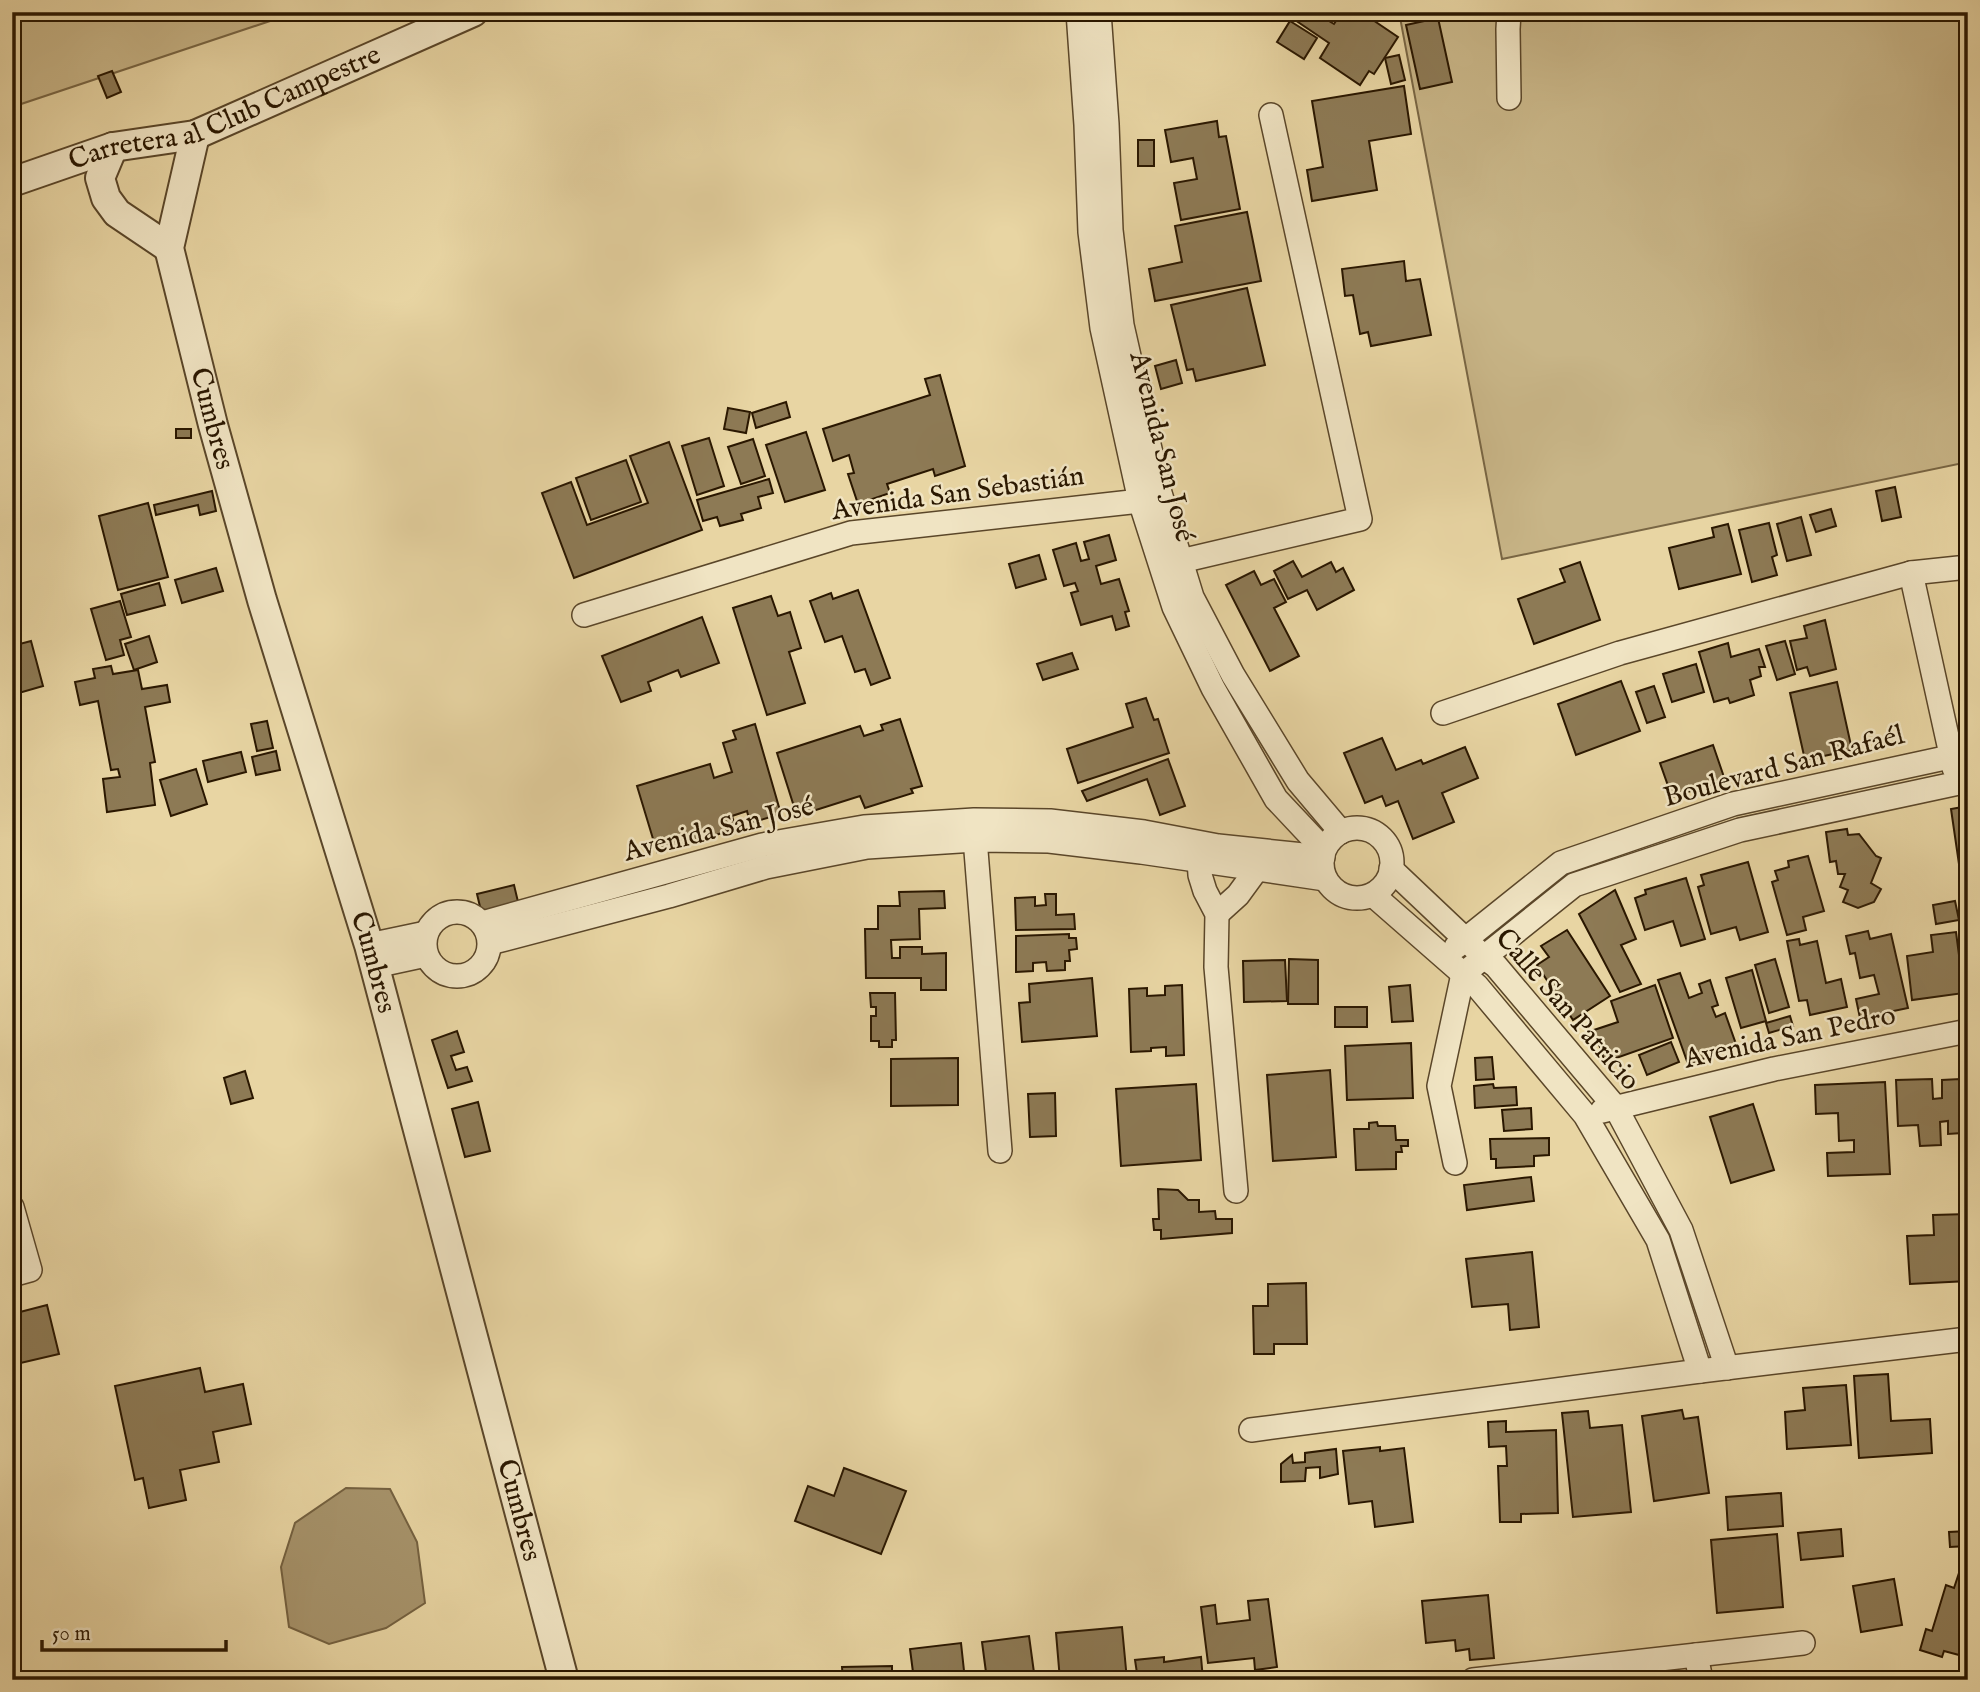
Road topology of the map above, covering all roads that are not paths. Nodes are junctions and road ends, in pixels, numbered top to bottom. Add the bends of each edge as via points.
1 (474, 12) edge
2 (1078, 12) edge
3 (1099, 12) edge
4 (1509, 12) edge
5 (1509, 98) dead end
6 (1271, 116) dead end
7 (195, 135) junction
8 (113, 147) junction
9 (12, 182) edge
10 (169, 248) junction
11 (1140, 501) junction
12 (1171, 564) junction
13 (1968, 567) edge
14 (1911, 573) junction
15 (584, 615) dead end
16 (1443, 713) dead end
17 (1959, 754) edge
18 (1963, 781) edge
19 (975, 830) junction
20 (1341, 832) junction
21 (1199, 860) junction
22 (1324, 862) junction
23 (1257, 869) junction
24 (1391, 869) junction
25 (662, 873) junction
26 (1373, 895) junction
27 (669, 896) junction
28 (1217, 914) junction
29 (486, 933) junction
30 (1465, 939) junction
31 (426, 944) junction
32 (372, 955) junction
33 (1485, 957) junction
34 (1444, 958) junction
35 (1463, 974) junction
36 (1968, 1031) edge
37 (1616, 1108) junction
38 (1585, 1115) junction
39 (1000, 1151) dead end
40 (1455, 1164) dead end
41 (1236, 1191) dead end
42 (12, 1207) edge
43 (12, 1275) edge
44 (1968, 1339) edge
45 (1727, 1368) junction
46 (1700, 1371) junction
47 (1251, 1430) dead end
48 (1803, 1643) dead end
49 (1696, 1655) junction
50 (564, 1680) edge
51 (1473, 1680) edge
52 (1701, 1680) edge

1 - 7 street, Carretera al Club Campestre
2 - 11 street, Avenida San José via 1090,232 1101,328
3 - 12 street, Avenida San José via 1111,230 1122,325
4 - 5 street
6 - 12 street via 1360,519
7 - 8 street, Carretera al Club Campestre
7 - 10 street, Cumbres
8 - 9 street, Carretera al Club Campestre
8 - 10 street via 100,178 106,198 117,213
10 - 32 street, Cumbres via 262,600
11 - 12 street, Avenida San José
11 - 15 street, Avenida San Sebastián via 851,533
12 - 20 street, Avenida San José via 1298,781
12 - 22 street, Avenida San José via 1174,607 1213,688 1276,799
13 - 14 street
14 - 16 street via 1620,653
14 - 17 street
17 - 18 street
17 - 30 street, Boulevard San Rafaél via 1733,804 1561,863
18 - 33 street, Boulevard San Rafaél via 1740,831 1574,885
19 - 21 street, Avenida San José
19 - 22 street, Avenida San José via 1050,821
19 - 25 street, Avenida San José via 851,829 762,845
19 - 27 street, Avenida San José via 766,867
19 - 39 street
20 - 22 street via 1332,838
20 - 24 street via 1352,828 1373,832 1388,848
21 - 23 street, Avenida San José
21 - 28 street via 1205,891
22 - 23 street, Avenida San José
22 - 26 street via 1332,888 1340,894 1351,898
23 - 28 street
24 - 26 street
24 - 30 street, Calle San Patricio
25 - 27 street
25 - 29 street, Avenida San José
26 - 34 street, Calle San Patricio
27 - 29 street, Avenida San José
28 - 41 street via 1216,967
29 - 31 street via 473,915 451,912 432,923
29 - 31 street via 488,954 482,964 463,976 452,976 432,965
30 - 33 street, Calle San Patricio
30 - 34 street, Boulevard San Rafaél
31 - 32 street
32 - 50 street, Cumbres
33 - 35 street, Boulevard San Rafaél
33 - 37 street, Calle San Patricio
34 - 35 street, Calle San Patricio
35 - 38 street, Calle San Patricio
35 - 40 street via 1439,1086
36 - 37 street, Avenida San Pedro via 1774,1069
37 - 38 street, Avenida San Pedro
37 - 45 street, Calle San Patricio via 1681,1230
38 - 46 street, Calle San Patricio via 1658,1240
42 - 43 street via 30,1270
44 - 45 street
45 - 46 street
46 - 47 street
48 - 49 street
49 - 51 street
49 - 52 street

